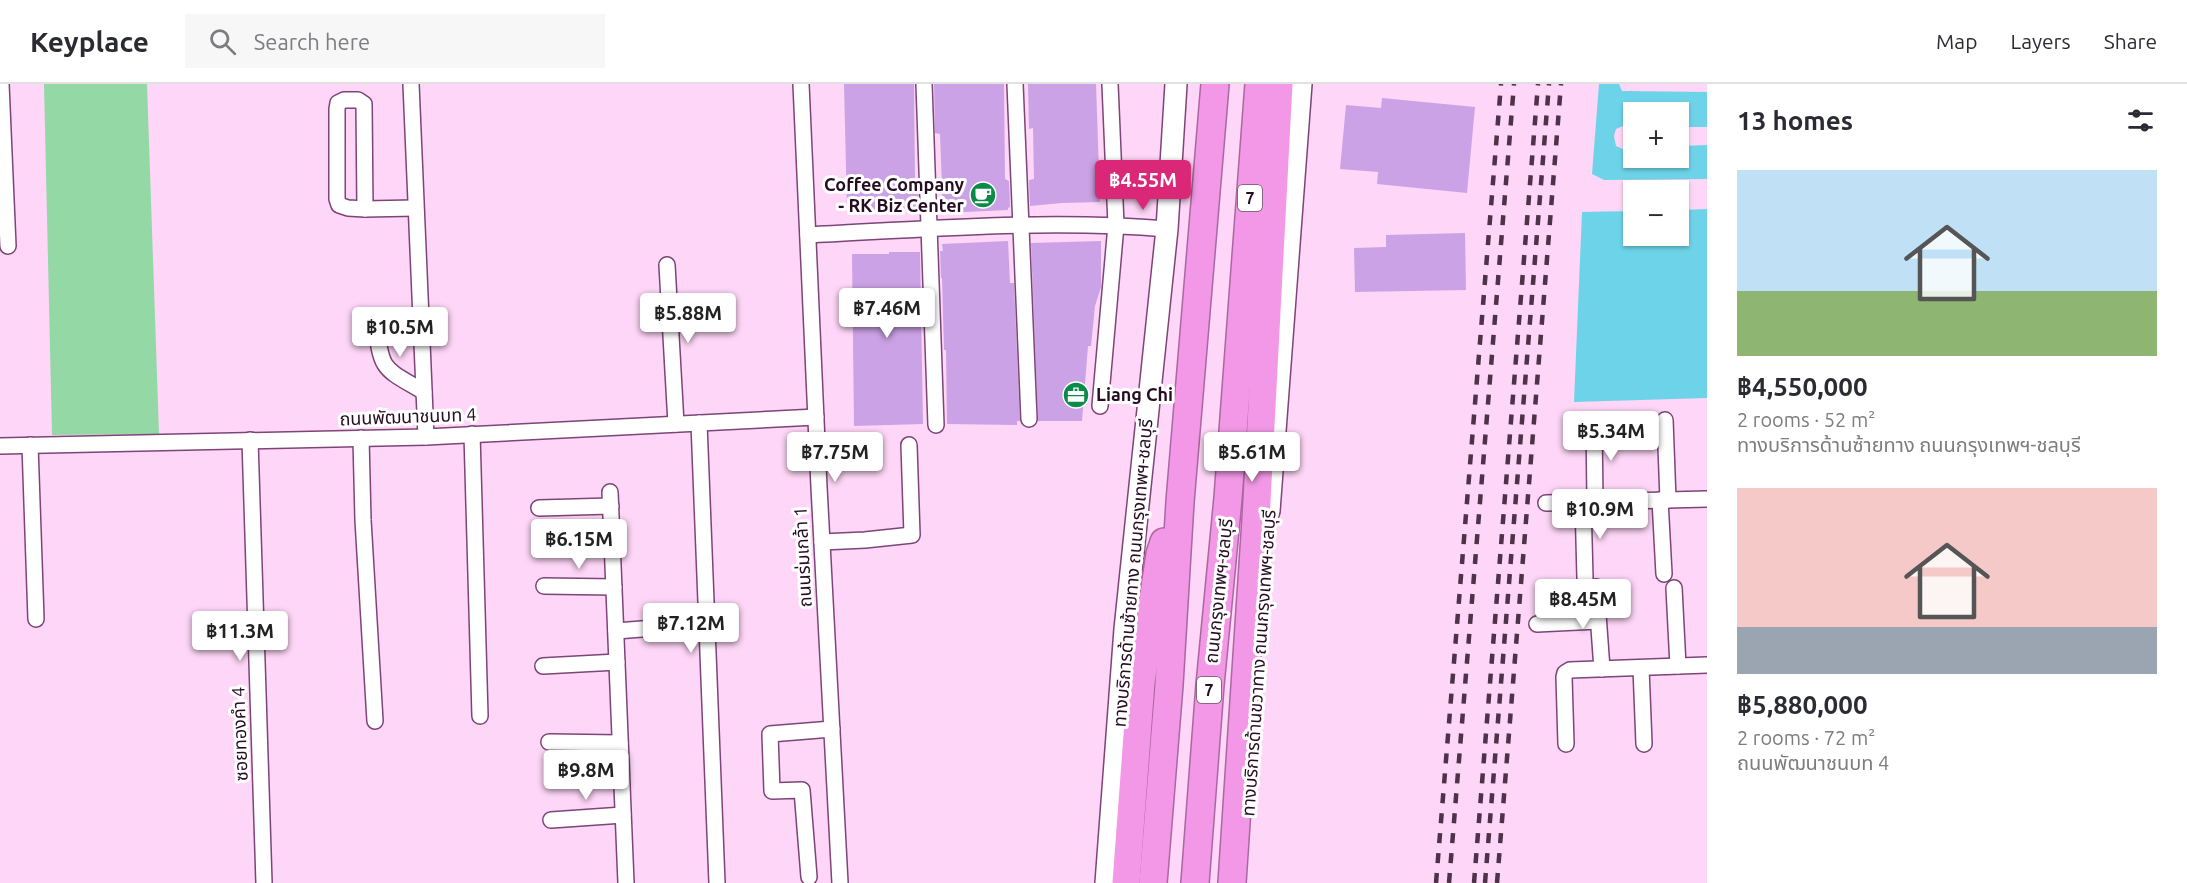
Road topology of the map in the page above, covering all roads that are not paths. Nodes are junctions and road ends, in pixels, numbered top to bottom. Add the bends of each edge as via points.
1 (1, 84) edge
2 (411, 84) edge
3 (801, 84) edge
4 (924, 84) edge
5 (1015, 84) edge
6 (1110, 84) edge
7 (1176, 84) edge
8 (1215, 84) edge
9 (1259, 84) edge
10 (1279, 84) edge
11 (1300, 84) edge
12 (2, 153) edge
13 (415, 208) junction
14 (365, 209) junction
15 (1020, 225) junction
16 (1116, 225) junction
17 (1167, 229) junction
18 (929, 230) junction
19 (808, 235) junction
20 (8, 246) dead end
21 (667, 265) dead end
22 (376, 324) dead end
23 (424, 392) junction
24 (1100, 406) dead end
25 (816, 417) junction
26 (1029, 419) dead end
27 (1665, 420) dead end
28 (699, 423) junction
29 (1594, 423) dead end
30 (676, 424) junction
31 (936, 425) dead end
32 (471, 434) junction
33 (426, 436) junction
34 (361, 438) junction
35 (250, 440) junction
36 (30, 445) junction
37 (909, 445) dead end
38 (0, 446) edge
39 (1228, 498) junction
40 (1707, 499) edge
41 (1664, 500) junction
42 (1180, 502) junction
43 (1589, 502) junction
44 (1546, 503) dead end
45 (538, 508) dead end
46 (822, 542) junction
47 (1664, 574) dead end
48 (544, 586) dead end
49 (614, 587) junction
50 (1674, 588) dead end
51 (36, 619) dead end
52 (1598, 621) junction
53 (707, 624) junction
54 (1537, 624) dead end
55 (616, 631) junction
56 (617, 662) junction
57 (1707, 665) edge
58 (543, 666) dead end
59 (1678, 666) junction
60 (1641, 668) junction
61 (1602, 669) junction
62 (480, 716) dead end
63 (375, 721) dead end
64 (832, 729) junction
65 (549, 742) dead end
66 (620, 742) junction
67 (1566, 744) dead end
68 (1644, 744) dead end
69 (623, 815) junction
70 (551, 820) dead end
71 (809, 877) dead end
72 (264, 883) edge
73 (626, 883) edge
74 (717, 883) edge
75 (840, 883) edge
76 (1106, 883) edge
77 (1126, 883) edge
78 (1153, 883) edge
79 (1194, 883) edge
80 (1217, 883) edge
81 (1232, 883) edge
82 (1243, 883) edge

1 - 12 street
2 - 13 street
3 - 19 street, ถนนร่มเกล้า 1
4 - 18 street
5 - 15 street
6 - 16 street
7 - 17 main road, ทางบริการด้านซ้ายทาง ถนนกรุงเทพฯ-ชลบุรี
8 - 42 highway
9 - 39 highway, ถนนกรุงเทพฯ-ชลบุรี / 7
10 - 81 highway
11 - 82 main road, ทางบริการด้านขวาทาง ถนนกรุงเทพฯ-ชลบุรี
12 - 20 street
13 - 14 street
13 - 23 street
14 - 14 street via 343,207 337,199 337,109 341,101 358,100 363,104
15 - 16 street
15 - 18 street
15 - 26 street
16 - 17 street
16 - 24 street
17 - 76 main road, ทางบริการด้านซ้ายทาง ถนนกรุงเทพฯ-ชลบุรี via 1125,629
18 - 19 street
18 - 31 street
19 - 25 street, ถนนร่มเกล้า 1
21 - 30 street
22 - 23 street via 380,356 388,371
23 - 33 street
25 - 28 street, ถนนพัฒนาชนบท 4
25 - 46 street, ถนนร่มเกล้า 1
27 - 41 street
28 - 30 street, ถนนพัฒนาชนบท 4
28 - 53 street
29 - 43 street
30 - 32 street, ถนนพัฒนาชนบท 4
32 - 33 street, ถนนพัฒนาชนบท 4
32 - 62 street
33 - 34 street, ถนนพัฒนาชนบท 4
34 - 35 street, ถนนพัฒนาชนบท 4
34 - 63 street
35 - 36 street, ถนนพัฒนาชนบท 4
35 - 72 street, ซอยทองคำ 4
36 - 38 street, ถนนพัฒนาชนบท 4
36 - 51 street
37 - 46 street via 912,535
39 - 79 highway, ถนนกรุงเทพฯ-ชลบุรี / 7
39 - 80 highway via 1238,560 1232,702
40 - 41 street
41 - 43 street
41 - 47 street
42 - 77 highway via 1160,554 1144,659
42 - 78 highway
43 - 44 street
43 - 52 street via 1590,583
45 - 49 street via 611,499
46 - 64 street, ถนนร่มเกล้า 1
48 - 49 street
49 - 55 street
50 - 59 street
52 - 54 street
52 - 61 street
53 - 55 street
53 - 74 street
55 - 56 street
56 - 58 street
56 - 66 street
57 - 59 street
59 - 60 street
60 - 61 street
60 - 68 street
61 - 67 street via 1565,673
64 - 71 street via 770,734 772,791 802,790
64 - 75 street, ถนนร่มเกล้า 1
65 - 66 street
66 - 69 street
69 - 70 street
69 - 73 street

